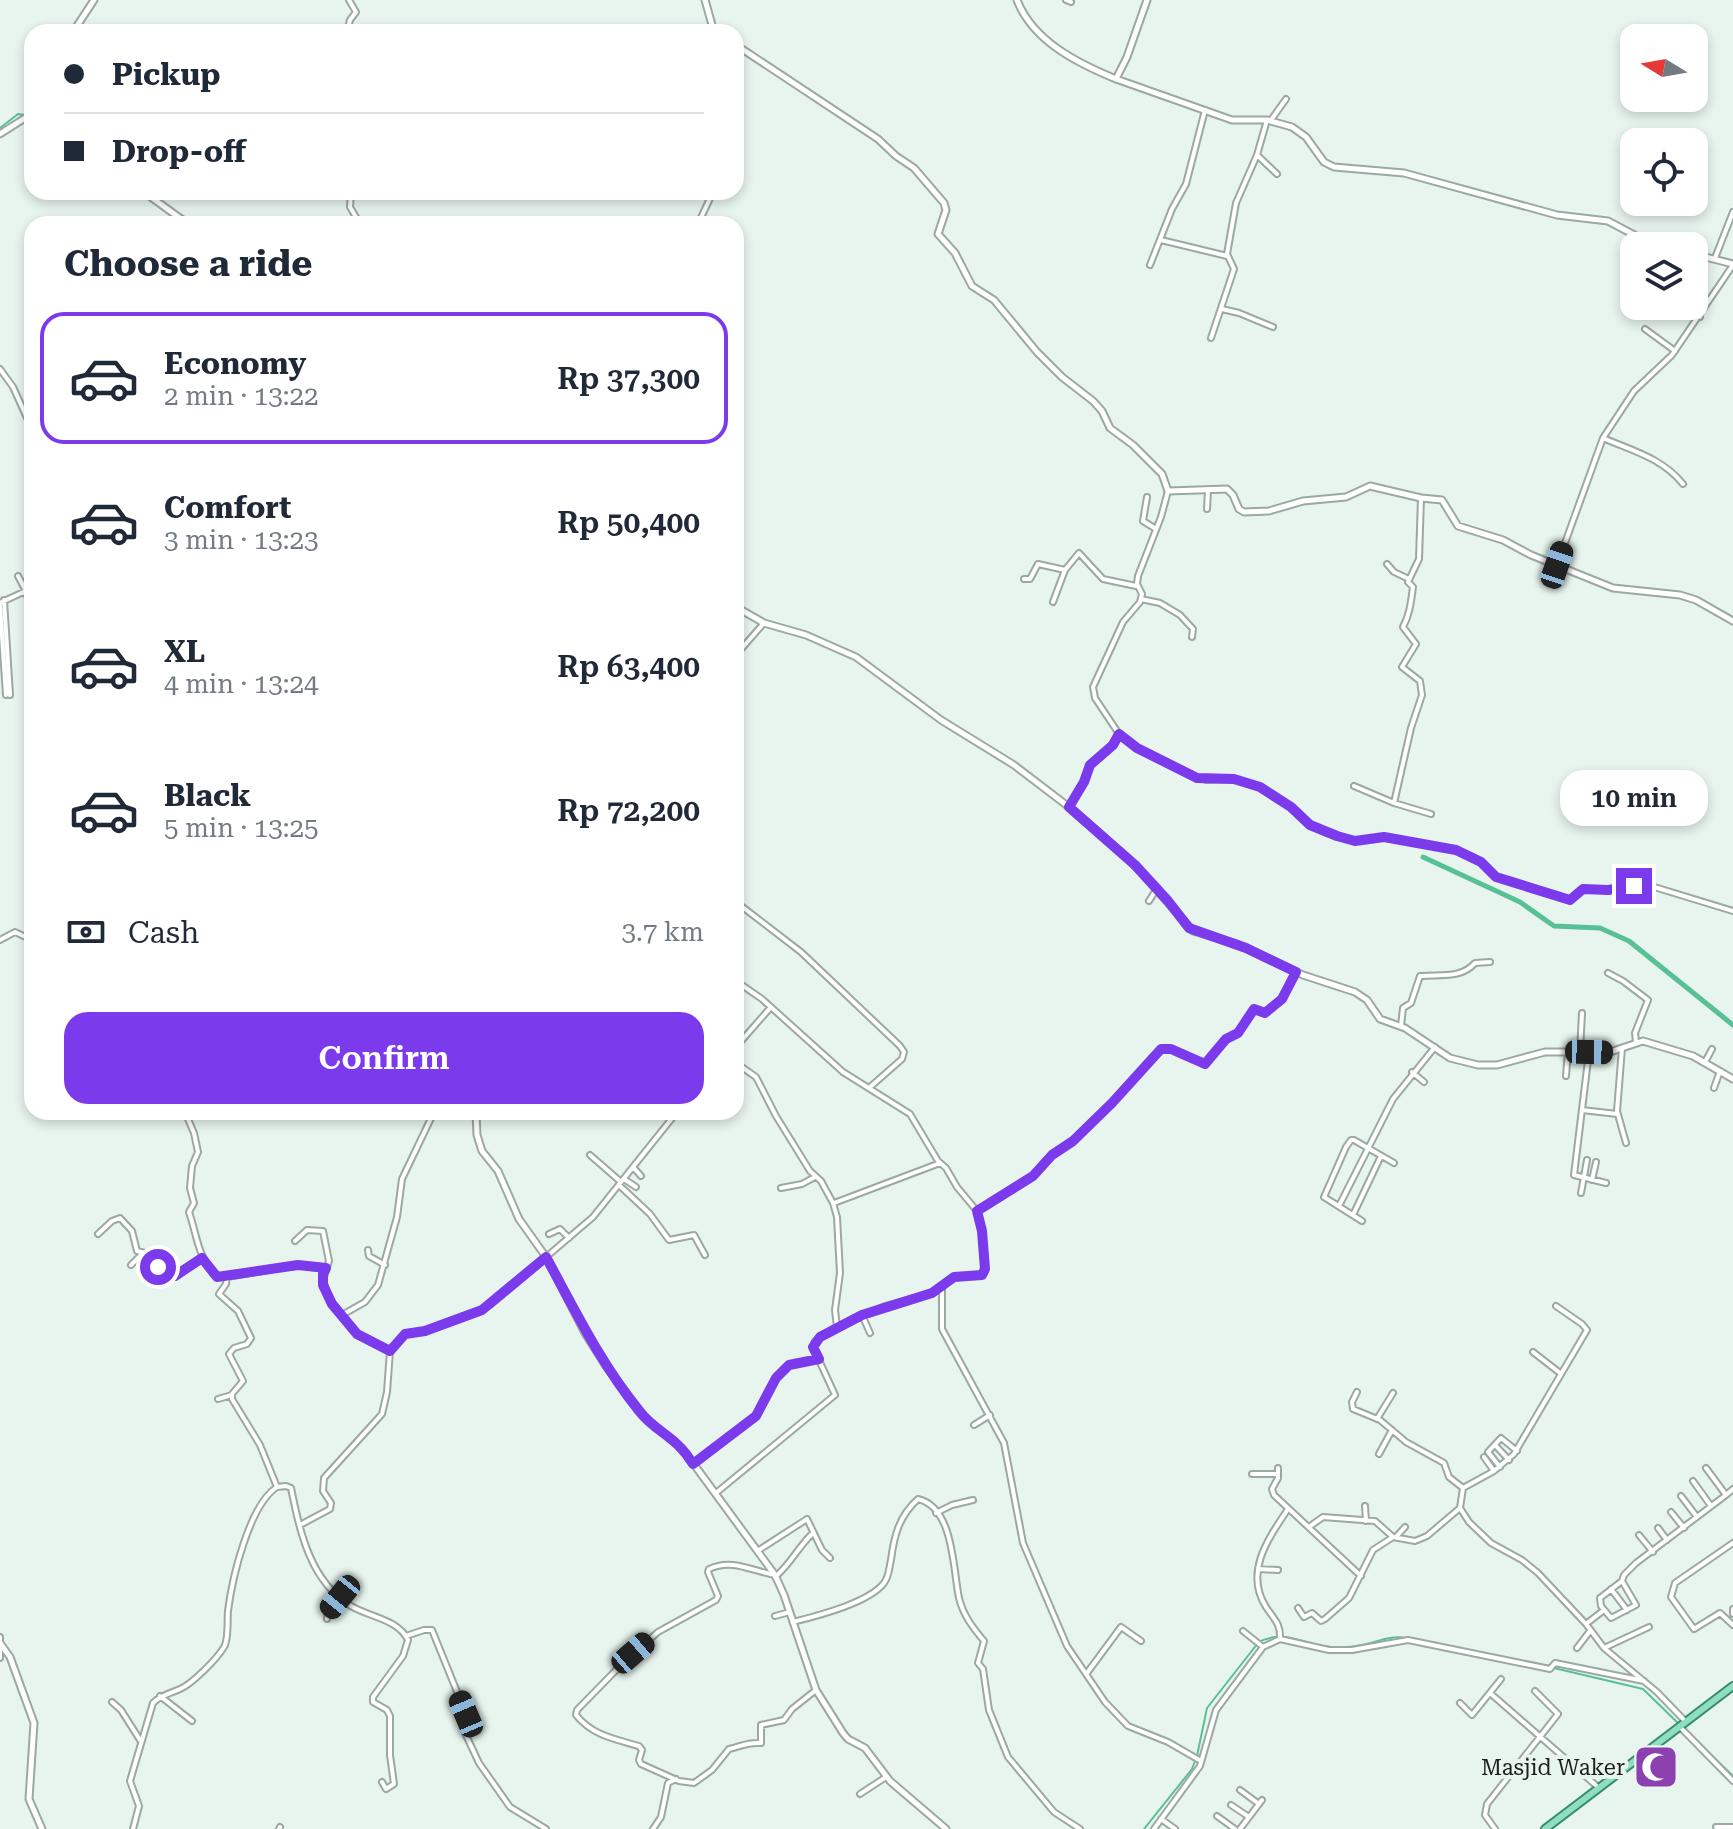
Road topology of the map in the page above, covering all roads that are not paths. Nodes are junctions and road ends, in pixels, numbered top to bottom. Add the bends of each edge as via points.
1 (94, 0) edge
2 (349, 0) edge
3 (705, 0) edge
4 (1017, 0) edge
5 (1147, 0) edge
6 (78, 24) edge
7 (349, 24) edge
8 (712, 24) edge
9 (744, 50) edge
10 (1116, 79) junction
11 (1286, 99) dead end
12 (1205, 110) junction
13 (24, 119) edge
14 (1269, 120) junction
15 (0, 134) edge
16 (1257, 155) junction
17 (1277, 174) dead end
18 (155, 200) edge
19 (1733, 212) edge
20 (177, 216) edge
21 (1629, 232) edge
22 (1161, 240) junction
23 (1227, 256) junction
24 (1708, 257) edge
25 (1715, 258) junction
26 (1733, 264) edge
27 (1150, 265) dead end
28 (1708, 304) edge
29 (1222, 309) junction
30 (1698, 320) edge
31 (1273, 327) dead end
32 (1645, 329) dead end
33 (1211, 338) dead end
34 (1675, 351) junction
35 (0, 369) edge
36 (24, 411) edge
37 (1603, 438) junction
38 (1683, 484) dead end
39 (1208, 490) junction
40 (1168, 491) junction
41 (1147, 497) dead end
42 (1421, 498) junction
43 (1207, 509) dead end
44 (1156, 529) junction
45 (1387, 564) dead end
46 (1557, 565) junction
47 (1065, 570) junction
48 (18, 576) dead end
49 (1024, 579) dead end
50 (1409, 579) junction
51 (1139, 586) junction
52 (24, 590) edge
53 (24, 592) edge
54 (1141, 599) junction
55 (1053, 602) dead end
56 (1, 603) edge
57 (744, 612) edge
58 (1733, 621) edge
59 (764, 623) junction
60 (1192, 637) dead end
61 (744, 646) edge
62 (6, 658) junction
63 (0, 664) edge
64 (8, 695) dead end
65 (1119, 734) junction
66 (1354, 786) dead end
67 (1394, 803) junction
68 (1069, 807) junction
69 (1431, 814) dead end
70 (1157, 889) junction
71 (1149, 901) dead end
72 (744, 908) edge
73 (1733, 911) edge
74 (24, 936) edge
75 (0, 940) edge
76 (1490, 962) dead end
77 (1296, 972) junction
78 (1608, 973) dead end
79 (744, 987) edge
80 (771, 1007) junction
81 (1582, 1013) dead end
82 (1401, 1026) junction
83 (744, 1038) edge
84 (1636, 1042) junction
85 (1435, 1047) junction
86 (1622, 1048) junction
87 (1712, 1049) dead end
88 (1568, 1051) junction
89 (1580, 1051) junction
90 (1589, 1052) junction
91 (1705, 1062) junction
92 (744, 1069) edge
93 (1720, 1071) junction
94 (1412, 1072) junction
95 (1566, 1076) dead end
96 (1733, 1079) edge
97 (1424, 1082) dead end
98 (1714, 1088) dead end
99 (868, 1089) junction
100 (1393, 1099) junction
101 (1401, 1105) dead end
102 (1582, 1110) junction
103 (1617, 1114) junction
104 (188, 1120) edge
105 (430, 1120) edge
106 (477, 1120) edge
107 (671, 1120) edge
108 (1626, 1143) dead end
109 (1368, 1147) junction
110 (590, 1155) dead end
111 (1381, 1155) junction
112 (1587, 1160) dead end
113 (1596, 1162) dead end
114 (940, 1163) junction
115 (1394, 1163) dead end
116 (633, 1167) junction
117 (641, 1176) dead end
118 (815, 1177) junction
119 (1584, 1178) junction
120 (1592, 1180) junction
121 (621, 1182) junction
122 (1606, 1183) dead end
123 (636, 1187) dead end
124 (781, 1188) dead end
125 (1581, 1193) dead end
126 (833, 1203) junction
127 (1339, 1206) junction
128 (977, 1211) junction
129 (1353, 1215) junction
130 (1362, 1221) dead end
131 (98, 1234) dead end
132 (549, 1234) dead end
133 (569, 1238) junction
134 (295, 1241) dead end
135 (368, 1250) dead end
136 (142, 1254) junction
137 (705, 1255) dead end
138 (546, 1257) junction
139 (202, 1258) junction
140 (131, 1265) dead end
141 (385, 1265) junction
142 (326, 1268) junction
143 (227, 1277) junction
144 (942, 1287) junction
145 (1556, 1306) dead end
146 (342, 1315) junction
147 (862, 1315) junction
148 (837, 1327) junction
149 (870, 1333) dead end
150 (390, 1351) junction
151 (1533, 1352) dead end
152 (819, 1359) junction
153 (1560, 1373) junction
154 (1357, 1392) dead end
155 (1393, 1393) dead end
156 (232, 1395) junction
157 (218, 1399) dead end
158 (990, 1415) junction
159 (1377, 1419) junction
160 (974, 1425) dead end
161 (1392, 1430) junction
162 (1495, 1445) junction
163 (1517, 1451) junction
164 (1379, 1454) dead end
165 (1486, 1454) junction
166 (1509, 1460) junction
167 (1477, 1461) dead end
168 (693, 1464) junction
169 (1500, 1467) junction
170 (1706, 1468) dead end
171 (1494, 1471) junction
172 (1252, 1474) dead end
173 (1693, 1481) dead end
174 (277, 1487) junction
175 (1463, 1488) junction
176 (1733, 1489) edge
177 (716, 1493) junction
178 (1726, 1495) junction
179 (1681, 1496) dead end
180 (973, 1500) dead end
181 (1365, 1506) dead end
182 (1711, 1506) junction
183 (1460, 1508) junction
184 (1288, 1509) junction
185 (1671, 1512) dead end
186 (936, 1513) junction
187 (1697, 1517) junction
188 (1366, 1521) junction
189 (300, 1525) junction
190 (1309, 1527) junction
191 (1405, 1527) dead end
192 (1658, 1528) dead end
193 (1684, 1528) junction
194 (812, 1534) junction
195 (1639, 1535) dead end
196 (1394, 1537) junction
197 (1667, 1540) junction
198 (1733, 1543) edge
199 (759, 1550) junction
200 (1653, 1552) junction
201 (830, 1558) dead end
202 (1258, 1569) junction
203 (1278, 1570) dead end
204 (775, 1576) junction
205 (1361, 1576) junction
206 (1622, 1581) junction
207 (1611, 1589) junction
208 (340, 1597) junction
209 (1298, 1608) dead end
210 (1604, 1610) junction
211 (1627, 1611) junction
212 (790, 1612) junction
213 (775, 1616) dead end
214 (327, 1619) dead end
215 (793, 1622) junction
216 (1586, 1624) junction
217 (1733, 1625) edge
218 (1649, 1627) dead end
219 (1243, 1631) dead end
220 (1590, 1631) junction
221 (406, 1636) junction
222 (1280, 1638) junction
223 (0, 1641) edge
224 (1141, 1641) dead end
225 (1260, 1644) junction
226 (1577, 1648) dead end
227 (1604, 1648) junction
228 (0, 1658) edge
229 (1087, 1673) junction
230 (1501, 1679) dead end
231 (1644, 1681) junction
232 (1733, 1686) edge
233 (816, 1690) junction
234 (1535, 1691) dead end
235 (1490, 1693) junction
236 (160, 1696) junction
237 (112, 1702) dead end
238 (1460, 1703) dead end
239 (192, 1721) dead end
240 (1683, 1725) junction
241 (1543, 1737) junction
242 (140, 1740) junction
243 (1198, 1759) junction
244 (886, 1777) junction
245 (676, 1779) junction
246 (1733, 1781) edge
247 (382, 1782) dead end
248 (1599, 1788) junction
249 (1240, 1790) dead end
250 (860, 1794) dead end
251 (1231, 1805) dead end
252 (1217, 1816) dead end
253 (1249, 1817) junction
254 (1161, 1819) junction
255 (1716, 1827) edge
256 (1733, 1827) edge
257 (42, 1829) edge
258 (133, 1829) edge
259 (546, 1829) edge
260 (653, 1829) edge
261 (946, 1829) edge
262 (1080, 1829) edge
263 (1154, 1829) edge
264 (1175, 1829) edge
265 (1238, 1829) edge
266 (1495, 1829) edge
267 (1545, 1829) edge

1 - 6 street
2 - 7 street via 356,12
3 - 8 street
4 - 10 street via 1031,25 1055,47
5 - 10 street
9 - 40 street via 878,139 916,171 943,200 946,210 939,236 972,286 992,298 1037,352 1093,401 1110,428 1162,474
10 - 12 street
11 - 14 street
12 - 14 street via 1237,121
12 - 22 street via 1186,184
13 - 15 street
14 - 16 street
14 - 21 street via 1300,132 1334,167 1404,173 1557,215 1608,221
16 - 17 street
16 - 23 street via 1238,196
18 - 20 street
19 - 25 street
22 - 23 street
22 - 27 street
23 - 29 street via 1234,269
24 - 25 street
25 - 26 street
26 - 28 street
29 - 31 street
29 - 33 street
30 - 34 street
32 - 34 street
34 - 37 street via 1634,391
35 - 36 street
37 - 38 street via 1651,456
37 - 46 street
39 - 40 street
39 - 42 street via 1229,490 1244,512 1346,497 1370,486
39 - 43 street
40 - 44 street
41 - 44 street via 1143,521
42 - 46 street via 1445,501 1457,525
42 - 50 street via 1419,559
44 - 51 street
45 - 50 street
46 - 58 street via 1613,588 1686,597
47 - 49 street via 1039,564 1030,579
47 - 51 street via 1079,553 1103,579
47 - 55 street
48 - 52 street
50 - 67 street via 1413,587 1404,630 1416,644 1402,667 1420,681 1422,695
51 - 54 street
53 - 56 street
54 - 60 street via 1158,601 1180,615 1193,629
54 - 65 street via 1123,622 1093,687
56 - 62 street
57 - 59 street
59 - 61 street
59 - 68 street via 856,657
62 - 63 street
62 - 64 street
65 - 68 street via 1090,765
65 - 73 street via 1197,778 1234,779 1260,787 1310,825 1350,840 1384,837 1456,850 1481,862 1496,877 1570,900 1583,889 1647,885
66 - 67 street
67 - 69 street
68 - 70 street
70 - 71 street
70 - 77 street via 1193,931 1237,944
72 - 99 street via 801,952 900,1046 902,1059
74 - 75 street via 15,932
76 - 82 street via 1450,975 1420,976 1411,1003 1403,1008
77 - 82 street via 1361,995 1380,1019
77 - 128 street via 1282,999 1265,1013 1254,1009 1238,1033 1205,1064 1161,1049 1073,1141 1033,1176
78 - 84 street via 1648,1000
79 - 80 street
80 - 83 street
80 - 99 street
81 - 89 street
82 - 85 street
84 - 86 street
84 - 91 street
85 - 88 street via 1456,1060 1491,1066
85 - 94 street
86 - 90 street
86 - 103 street
87 - 91 street
88 - 89 street
88 - 95 street
89 - 90 street
90 - 102 street
91 - 93 street
92 - 118 street via 757,1080
93 - 96 street
93 - 98 street
94 - 97 street
94 - 100 street
99 - 114 street via 910,1114
100 - 101 street
100 - 109 street
102 - 103 street
102 - 119 street via 1574,1175
103 - 108 street
104 - 139 street via 198,1152 189,1212
105 - 141 street via 402,1179
106 - 138 street via 480,1146
107 - 116 street
109 - 111 street
109 - 127 street
109 - 127 street via 1351,1140 1342,1154 1324,1196
110 - 121 street
111 - 115 street
111 - 129 street
112 - 119 street
113 - 120 street
114 - 126 street
114 - 128 street
116 - 117 street
116 - 121 street
118 - 124 street
118 - 126 street
119 - 120 street
119 - 125 street
120 - 122 street
121 - 123 street
121 - 133 street
121 - 137 street via 669,1240 694,1235
126 - 148 street via 840,1277
127 - 129 street
128 - 144 street via 984,1272 954,1277
129 - 130 street
131 - 136 street via 120,1218
132 - 133 street via 560,1229
133 - 138 street
134 - 142 street via 307,1230 323,1231
135 - 141 street
136 - 139 street via 153,1255 158,1267 173,1276
136 - 140 street
138 - 150 street via 482,1310 405,1334
138 - 168 street via 585,1333 625,1392
139 - 143 street via 214,1275
141 - 146 street via 371,1296
142 - 143 street via 298,1265
142 - 146 street via 325,1291
143 - 156 street via 219,1294 238,1311 251,1339 229,1354 243,1381
144 - 147 street
144 - 158 street via 942,1329
145 - 153 street via 1587,1328
146 - 150 street via 361,1338
147 - 148 street
147 - 149 street
148 - 152 street via 814,1342
150 - 189 street via 382,1414 324,1478 330,1509
151 - 153 street
152 - 168 street via 789,1365 756,1416
152 - 177 street via 833,1398
153 - 163 street
154 - 159 street via 1353,1409
155 - 159 street
156 - 157 street
156 - 174 street
158 - 160 street
158 - 229 street via 1004,1443 1029,1561 1062,1636
159 - 161 street
161 - 164 street
161 - 175 street via 1445,1464 1449,1477
162 - 163 street via 1503,1438
162 - 165 street
162 - 166 street
163 - 166 street
165 - 167 street
165 - 169 street
165 - 171 street
166 - 169 street
168 - 177 street
169 - 171 street
170 - 178 street
171 - 175 street
172 - 184 street via 1278,1471 1272,1491
173 - 182 street
174 - 189 street via 291,1488
174 - 236 street via 265,1498 244,1544 224,1647 198,1676
175 - 183 street
176 - 178 street
177 - 199 street
178 - 182 street
179 - 187 street
180 - 186 street
181 - 188 street
182 - 187 street
183 - 196 street via 1423,1538
183 - 216 street via 1481,1534 1535,1571
184 - 190 street
184 - 202 street via 1263,1549
185 - 193 street
186 - 215 street via 922,1499 909,1508 897,1528 887,1577 879,1588 846,1606
186 - 262 street via 950,1536 962,1607 985,1642 978,1662 1007,1755 1054,1812
187 - 193 street
188 - 190 street via 1323,1517
188 - 196 street via 1377,1521
189 - 208 street via 320,1577
190 - 205 street
191 - 196 street
192 - 197 street
193 - 197 street
194 - 199 street via 807,1519
194 - 201 street
194 - 204 street
195 - 200 street
196 - 205 street via 1373,1550
197 - 200 street
198 - 217 street via 1674,1584 1671,1597 1692,1628 1719,1613
199 - 204 street
200 - 206 street via 1626,1571
202 - 203 street
202 - 222 street via 1258,1590 1280,1626
204 - 212 street
204 - 245 street via 739,1565 710,1568 716,1600 658,1632 577,1711 577,1717 596,1732 641,1747 641,1764
205 - 209 street via 1349,1598 1325,1619 1312,1613 1304,1617
206 - 207 street
206 - 211 street via 1636,1605
207 - 210 street via 1599,1600
207 - 211 street
208 - 214 street
208 - 221 street
210 - 211 street via 1611,1618
210 - 216 street
212 - 213 street
212 - 215 street
215 - 233 street
216 - 220 street
218 - 227 street
219 - 225 street
220 - 226 street
220 - 227 street
221 - 247 street via 403,1656 373,1697 391,1719 394,1784 386,1789
221 - 259 street via 432,1630 466,1714 465,1733 479,1763 510,1807
222 - 225 street
222 - 231 street via 1335,1651 1408,1640
223 - 228 street
223 - 257 street via 34,1723 29,1799
224 - 229 street via 1121,1627
225 - 243 street via 1216,1710
227 - 231 street
229 - 243 street via 1128,1726
230 - 235 street
231 - 240 street
232 - 240 main road
233 - 244 street via 843,1733 865,1748
233 - 245 street via 784,1720 761,1725 761,1743 729,1749 694,1783
234 - 241 street via 1558,1713
235 - 238 street via 1472,1715
235 - 241 street
236 - 239 street
236 - 242 street
237 - 242 street
240 - 246 street
240 - 248 main road
241 - 248 street
241 - 266 street via 1487,1804 1485,1815
242 - 258 street via 130,1781 139,1806
243 - 254 street via 1193,1777
244 - 250 street
244 - 261 street
245 - 260 street via 668,1783
248 - 267 main road
249 - 253 street via 1260,1802
251 - 253 street
252 - 265 street
253 - 265 street
254 - 263 street
254 - 264 street
255 - 256 street

